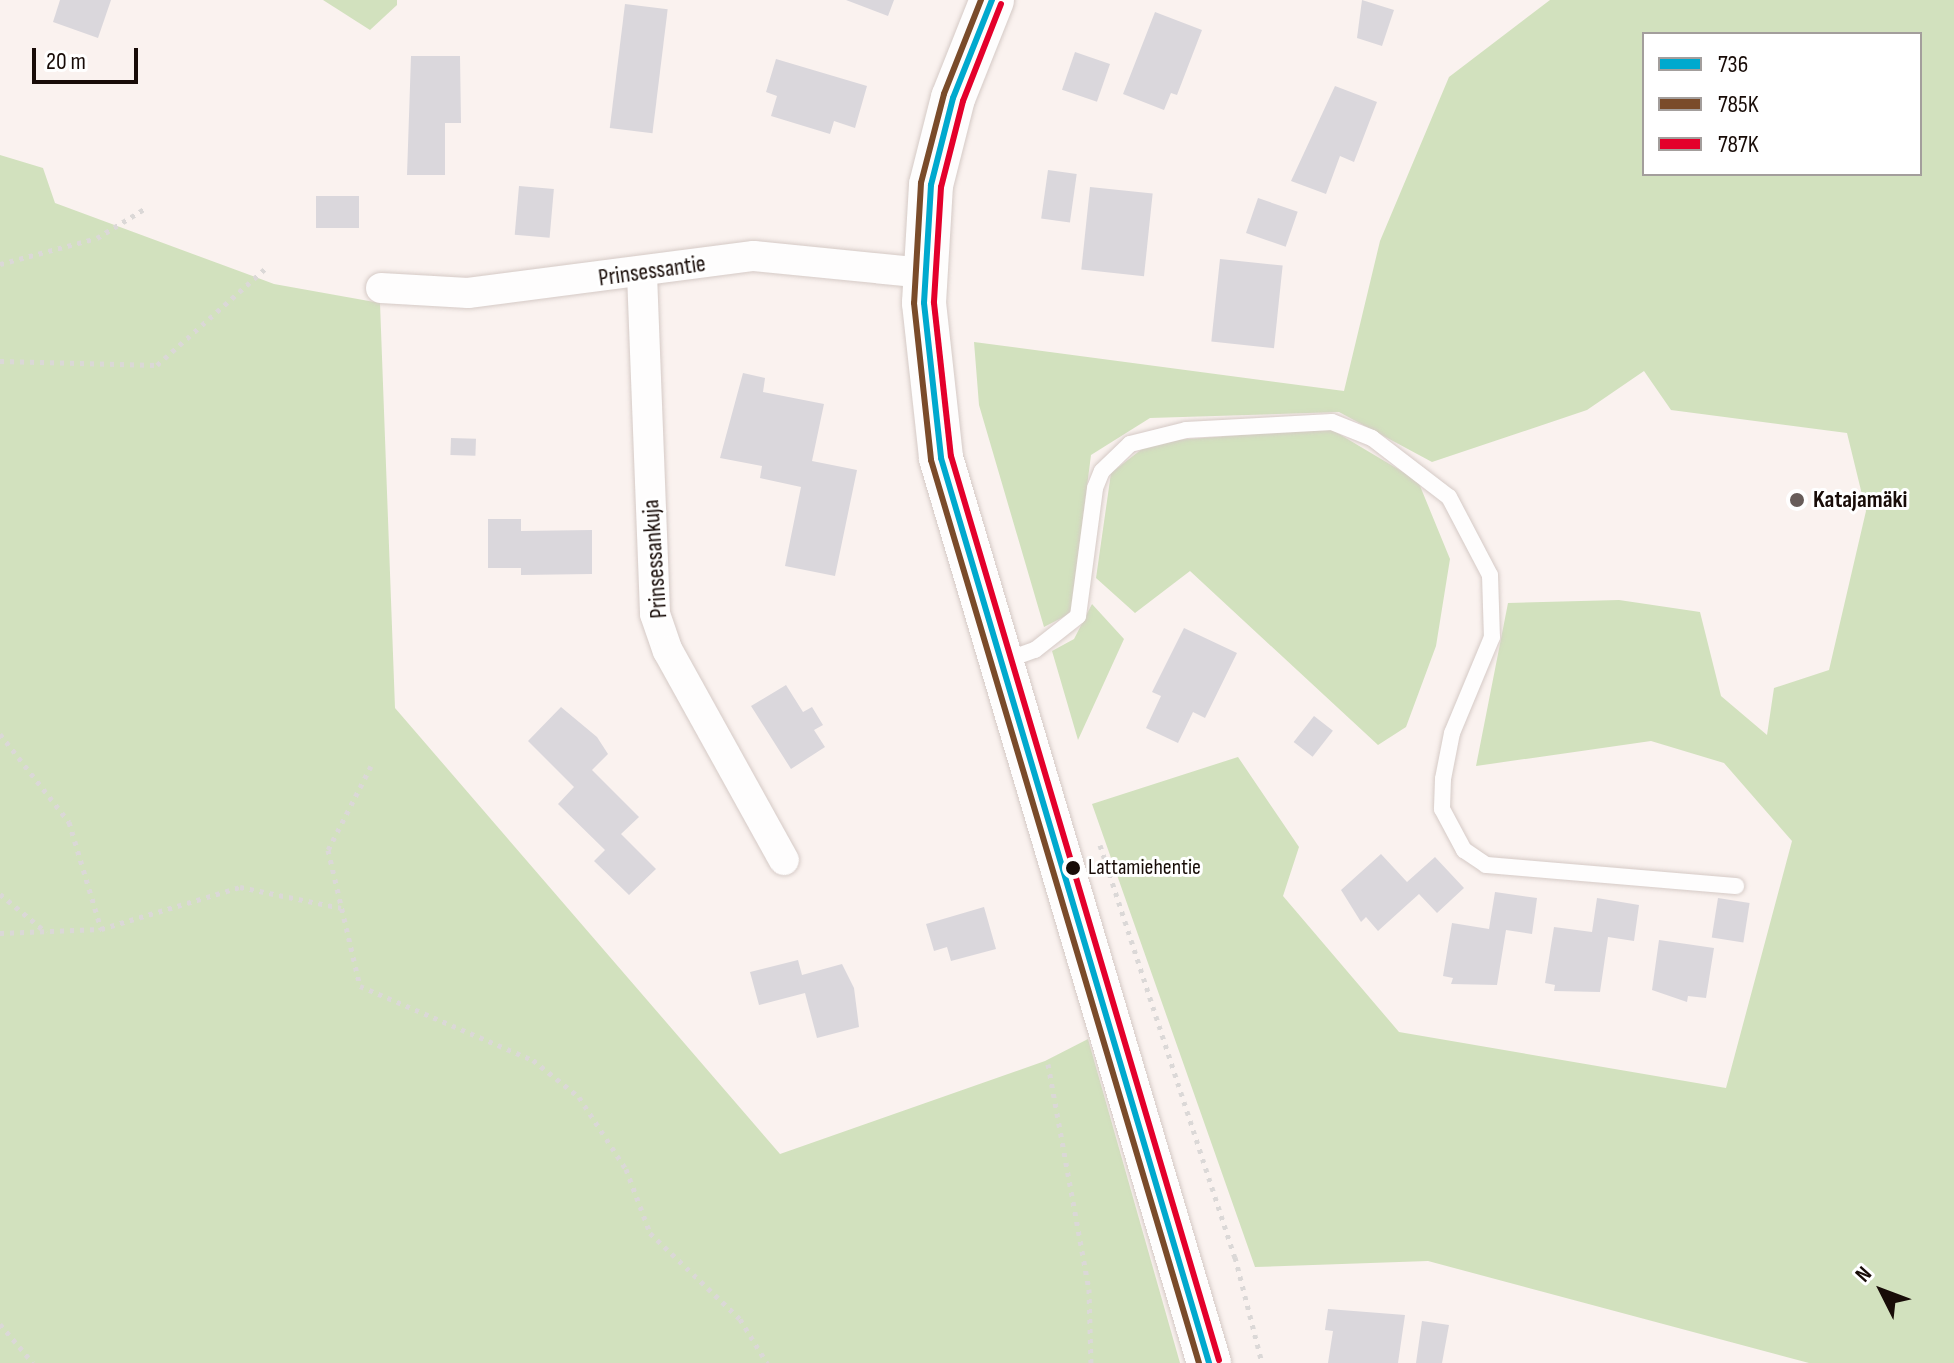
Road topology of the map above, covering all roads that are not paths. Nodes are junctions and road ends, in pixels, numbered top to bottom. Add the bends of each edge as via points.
1 (992, 0) edge
2 (923, 273) junction
3 (642, 274) junction
4 (381, 288) dead end
5 (999, 663) junction
6 (784, 860) dead end
7 (1736, 886) dead end
8 (1209, 1363) edge

1 - 2 street via 958,84 934,170
2 - 3 street, Prinsessantie via 754,256
2 - 5 street via 941,458
3 - 4 street, Prinsessantie via 468,293
3 - 6 street, Prinsessankuja via 655,614 668,651
5 - 7 lane via 1035,650 1078,616 1095,488 1102,471 1130,444 1186,430 1332,422 1372,438 1449,497 1490,575 1492,637 1452,733 1443,779 1442,809 1464,850 1486,865
5 - 8 street

